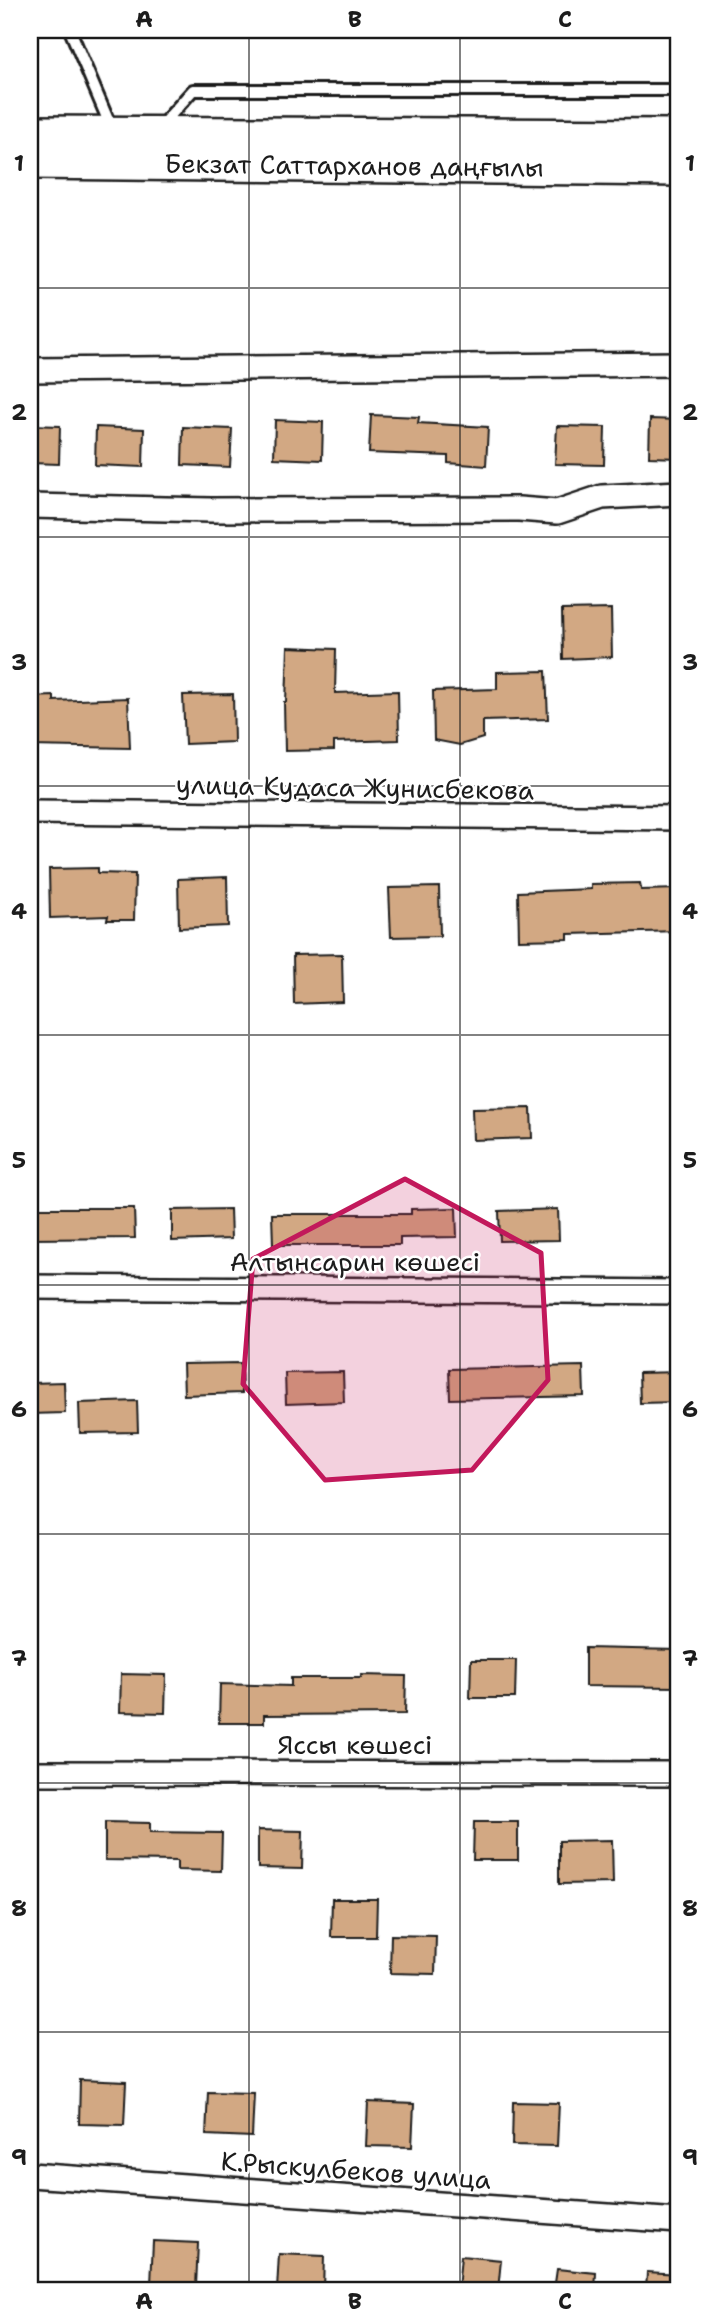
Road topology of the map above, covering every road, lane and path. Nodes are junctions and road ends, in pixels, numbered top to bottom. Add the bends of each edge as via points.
1 (70, 30) edge
2 (679, 90) edge
3 (30, 134) edge
4 (115, 135) junction
5 (152, 135) junction
6 (679, 137) edge
7 (30, 161) edge
8 (679, 168) edge
9 (679, 364) edge
10 (30, 370) edge
11 (679, 493) edge
12 (30, 506) edge
13 (30, 812) edge
14 (679, 818) edge
15 (30, 1287) edge
16 (679, 1292) edge
17 (30, 1773) edge
18 (679, 1773) edge
19 (30, 2175) edge
20 (679, 2221) edge

1 - 4 lane
2 - 5 lane via 192,89
3 - 4 main road, Бекзат Саттарханов даңғылы
4 - 5 main road, Бекзат Саттарханов даңғылы
5 - 6 main road, Бекзат Саттарханов даңғылы
7 - 8 main road, Бекзат Саттарханов даңғылы
9 - 10 street
11 - 12 street via 602,497 557,512
13 - 14 street, улица Кудаса Жунисбекова
15 - 16 street, Алтынсарин көшесі
17 - 18 street, Яссы көшесі
19 - 20 street, К.Рыскулбеков улица

